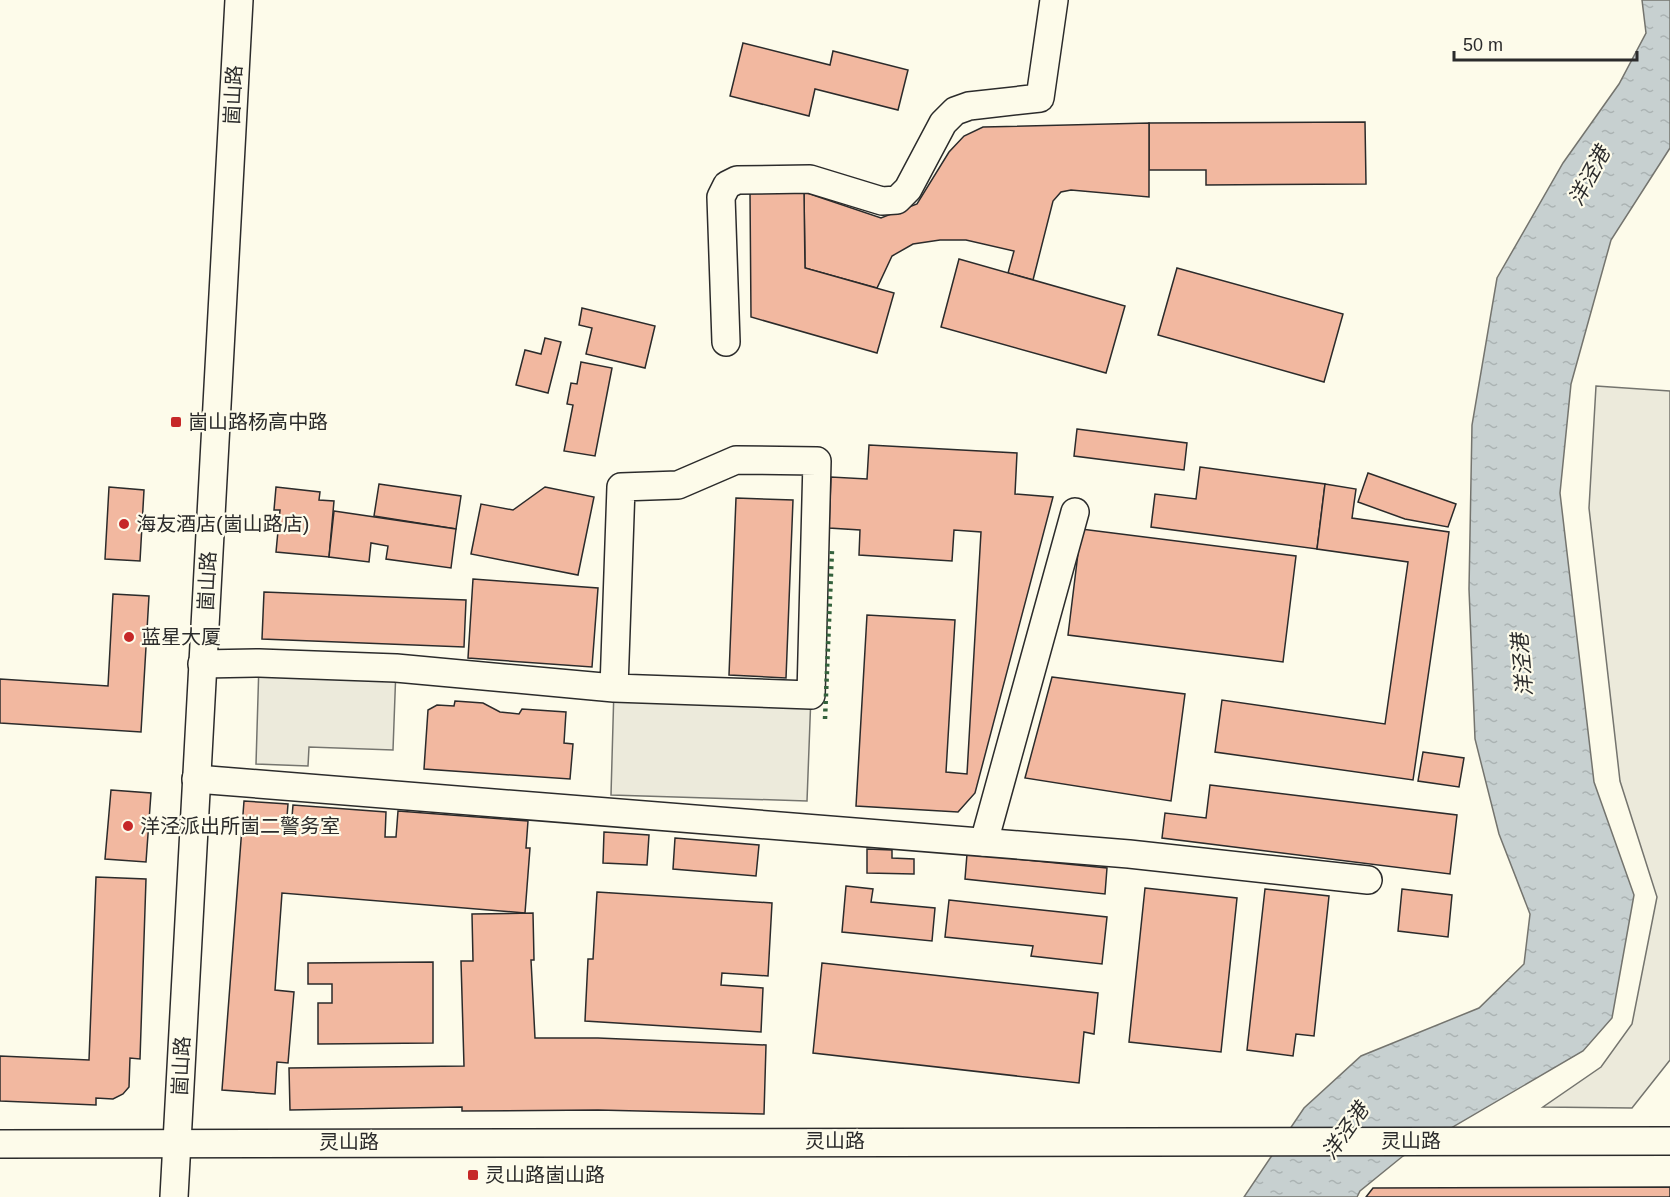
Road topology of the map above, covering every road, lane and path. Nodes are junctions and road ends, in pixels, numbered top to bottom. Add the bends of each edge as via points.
1 (239, 0) edge
2 (1054, 0) edge
3 (726, 342) dead end
4 (1075, 512) dead end
5 (202, 664) junction
6 (614, 688) junction
7 (196, 779) junction
8 (984, 842) junction
9 (1368, 880) dead end
10 (1669, 1141) edge
11 (177, 1142) junction
12 (0, 1144) edge
13 (174, 1197) edge

1 - 5 street, 崮山路
2 - 3 street via 1040,98 955,111 943,123 908,189 897,200 882,201 810,179 737,180 727,185 722,197
4 - 8 street
5 - 6 street via 396,668
5 - 7 street, 崮山路
6 - 6 street via 811,695 817,461 736,460 678,485 621,487
7 - 8 street
7 - 11 street, 崮山路
8 - 9 street
10 - 11 street, 灵山路
11 - 12 street, 灵山路
11 - 13 street, 崮山路

